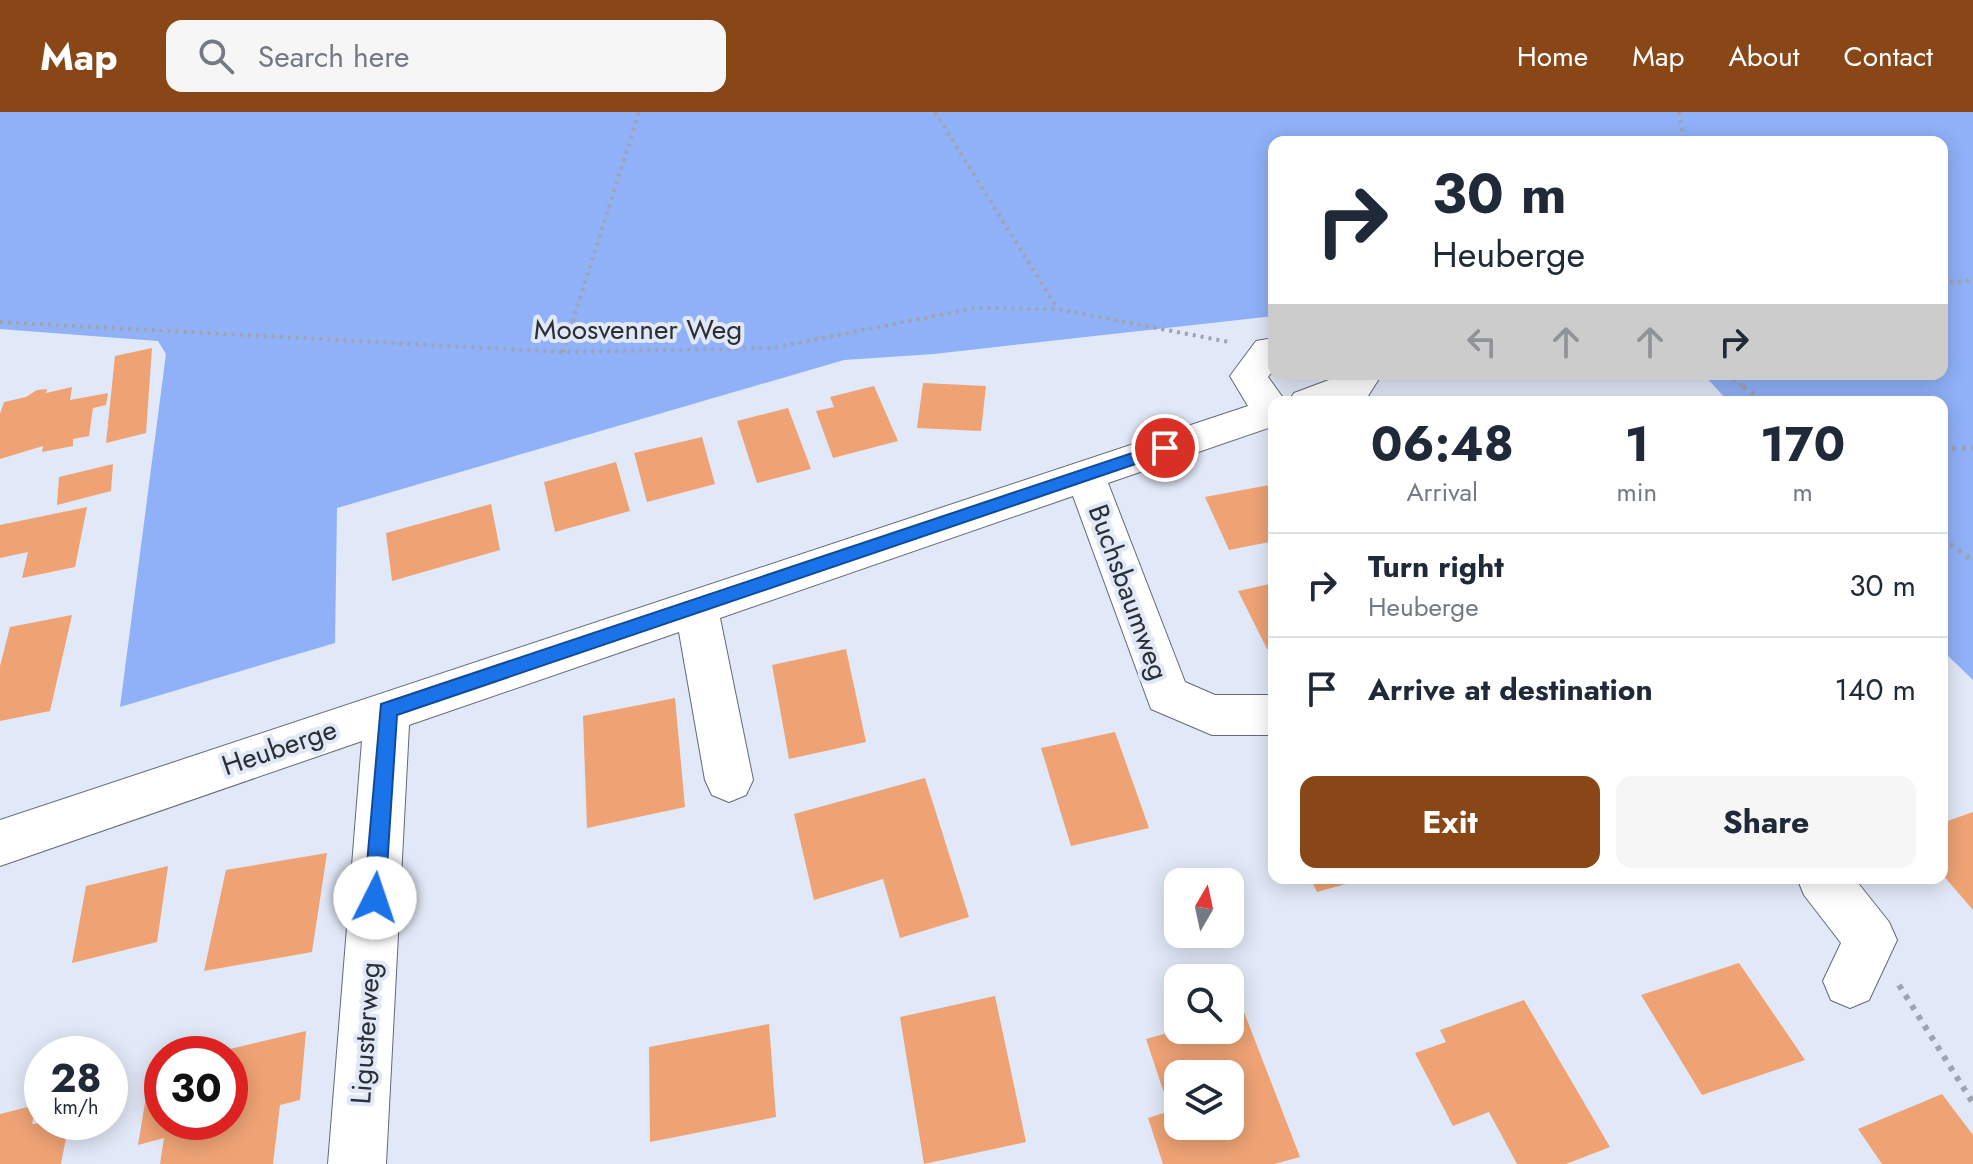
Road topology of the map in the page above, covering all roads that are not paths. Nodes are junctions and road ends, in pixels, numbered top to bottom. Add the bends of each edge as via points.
1 (1268, 354) edge
2 (1360, 380) edge
3 (1270, 396) edge
4 (1326, 396) edge
5 (1268, 414) edge
6 (1085, 474) junction
7 (696, 607) junction
8 (387, 710) junction
9 (1268, 715) edge
10 (729, 780) dead end
11 (0, 843) edge
12 (1825, 884) edge
13 (1860, 960) road end
14 (357, 1164) edge

1 - 3 street via 1248,376
2 - 4 street, Heuberge via 1355,387
5 - 6 street, Heuberge
6 - 7 street, Heuberge
6 - 9 street, Buchsbaumweg via 1167,695 1212,715
7 - 8 street, Heuberge
7 - 10 street
8 - 11 street, Heuberge
8 - 14 street, Ligusterweg
12 - 13 street

